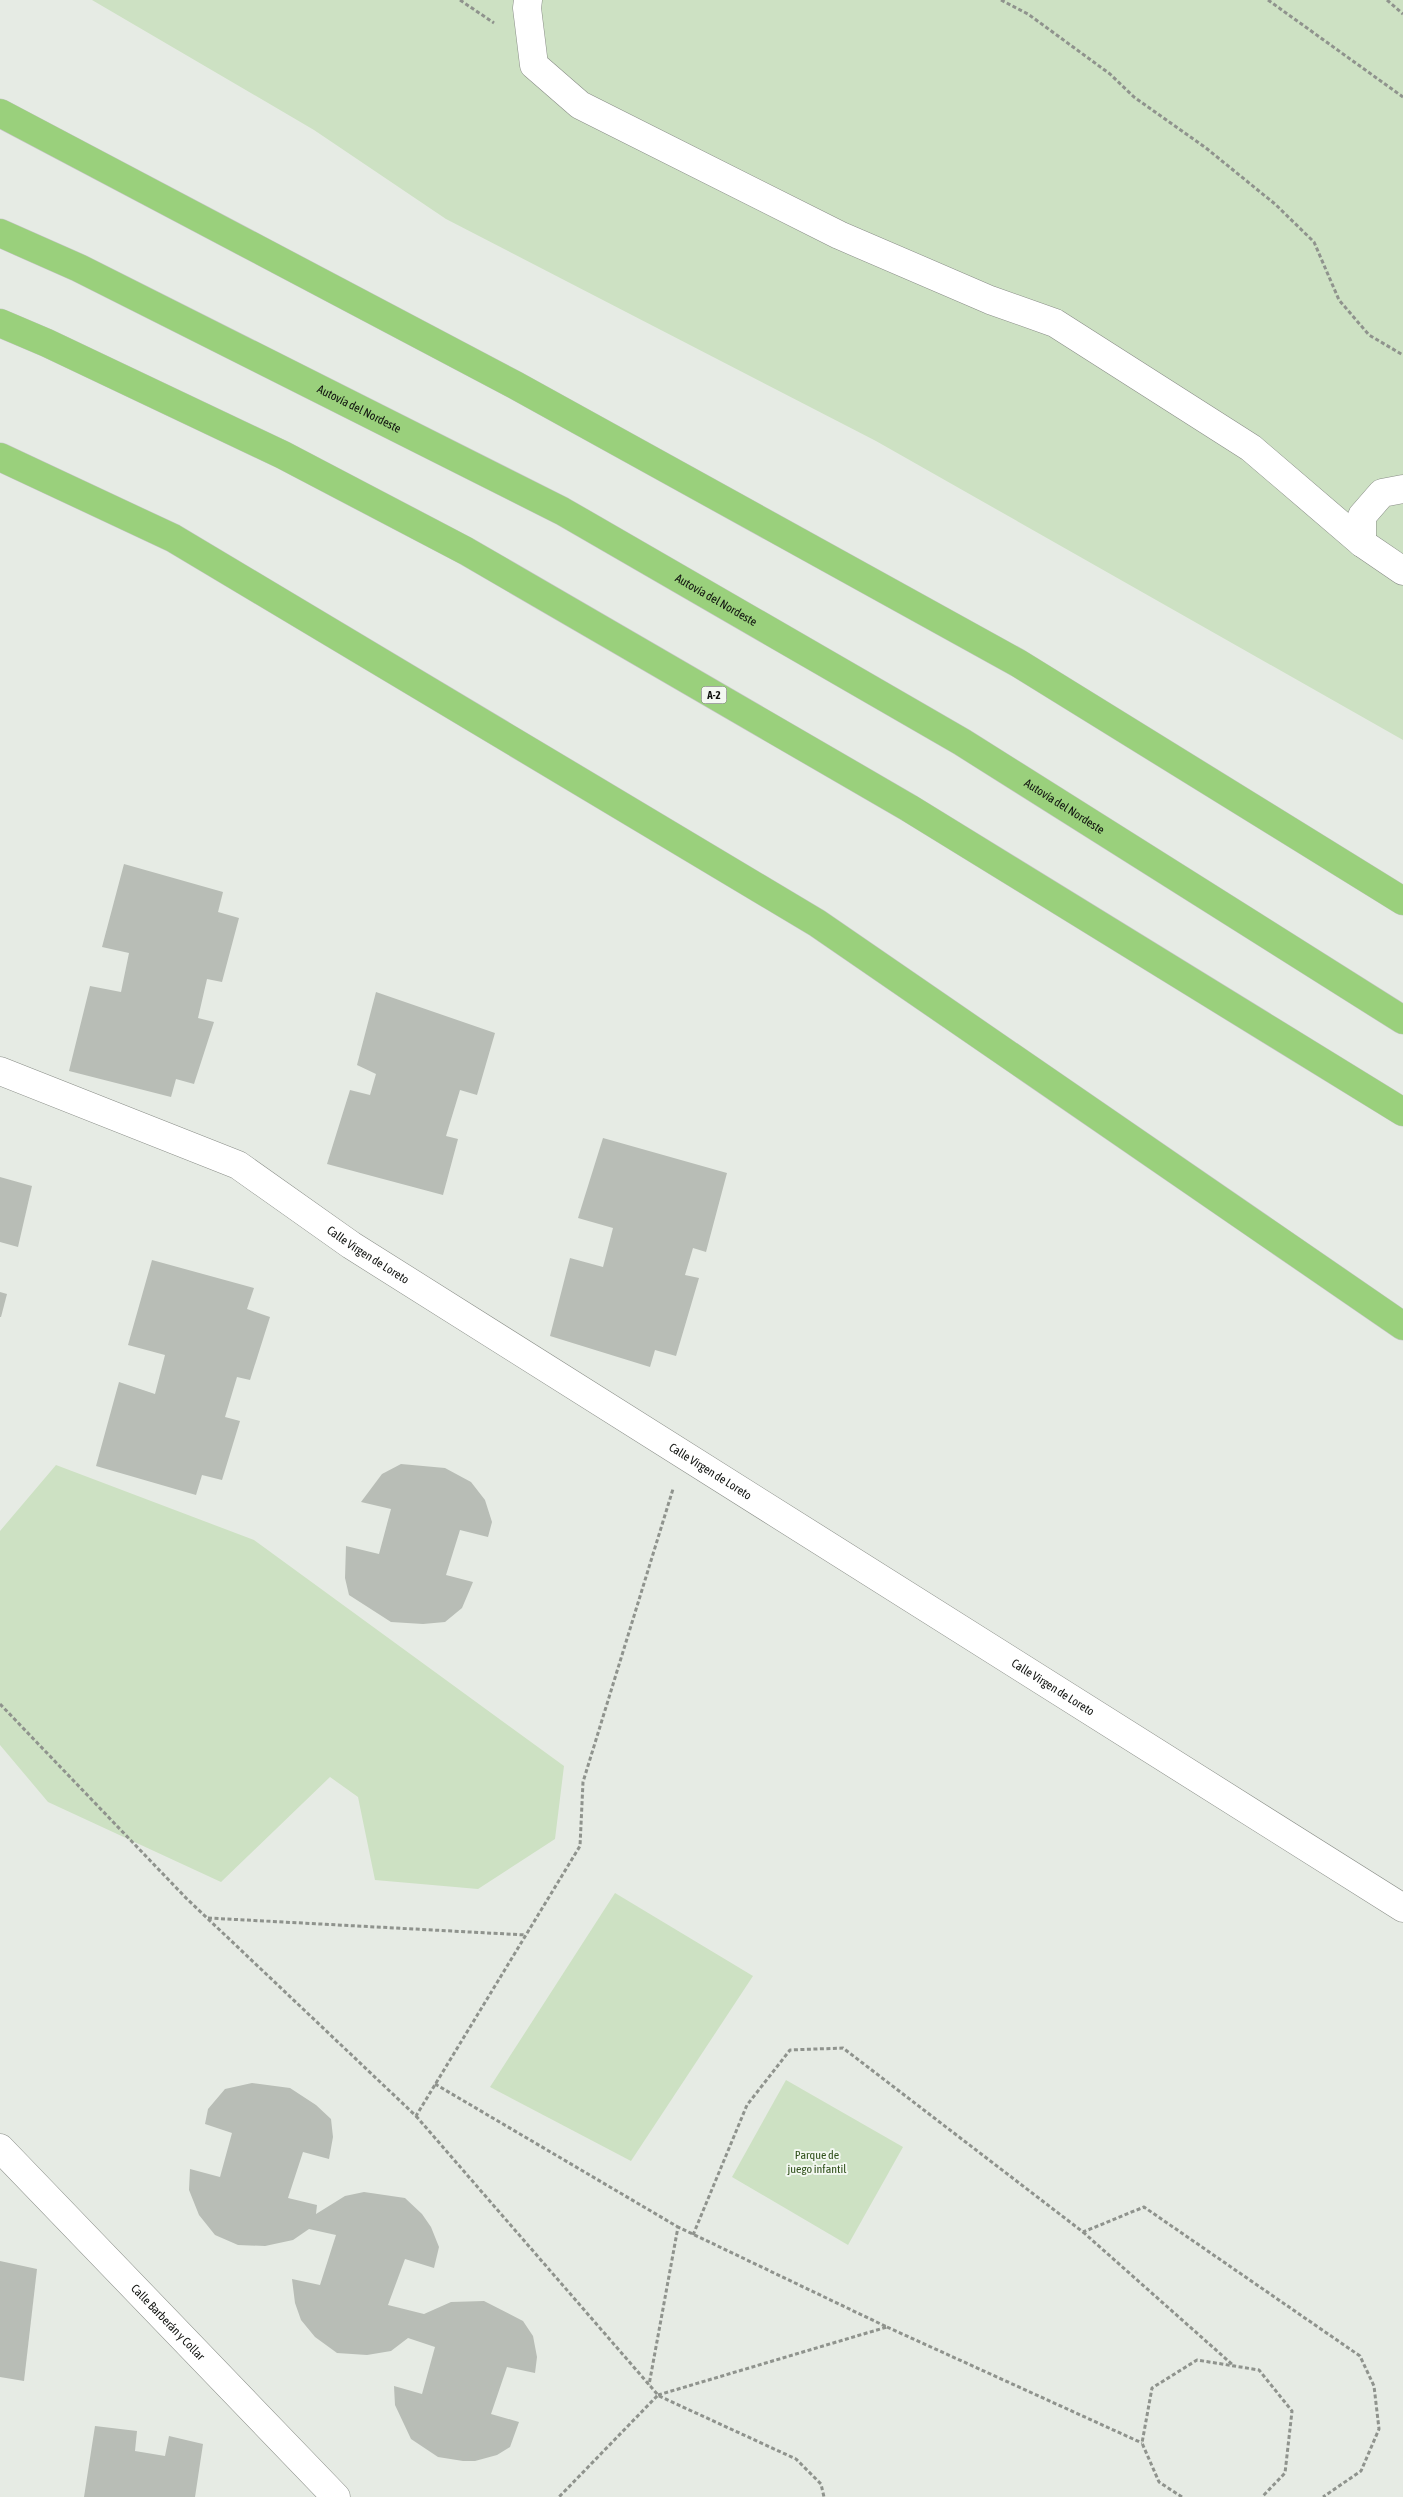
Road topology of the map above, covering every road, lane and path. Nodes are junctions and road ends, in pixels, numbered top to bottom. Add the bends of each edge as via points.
1 (528, 0) edge
2 (1001, 0) edge
3 (1268, 0) edge
4 (1387, 0) edge
5 (1403, 14) edge
6 (1403, 97) edge
7 (0, 113) edge
8 (0, 233) edge
9 (0, 323) edge
10 (0, 327) edge
11 (47, 343) junction
12 (1403, 355) edge
13 (0, 457) edge
14 (1403, 489) edge
15 (1362, 543) junction
16 (1403, 571) edge
17 (1403, 901) edge
18 (1403, 1020) edge
19 (0, 1071) edge
20 (1403, 1112) edge
21 (1403, 1326) edge
22 (674, 1448) junction
23 (0, 1704) edge
24 (1403, 1908) edge
25 (207, 1918) junction
26 (526, 1935) junction
27 (435, 2084) junction
28 (416, 2116) junction
29 (0, 2148) edge
30 (678, 2227) junction
31 (1083, 2232) junction
32 (693, 2234) junction
33 (887, 2327) junction
34 (1234, 2366) junction
35 (649, 2385) junction
36 (658, 2396) junction
37 (1142, 2443) junction
38 (336, 2497) edge
39 (559, 2497) edge
40 (824, 2497) edge
41 (1182, 2497) edge
42 (1262, 2497) edge
43 (1323, 2497) edge

1 - 15 street via 534,65 580,105 839,235 990,300 1055,323 1251,448
2 - 12 path via 1028,14 1110,74 1134,97 1206,148 1274,204 1314,242 1340,300 1357,321 1369,335
3 - 6 path
4 - 5 path
7 - 17 highway via 516,385 1010,658
8 - 18 highway, Autovía del Nordeste via 79,268 562,511 962,742
9 - 11 highway, A-2
10 - 11 highway
11 - 20 highway, A-2 via 283,455 466,551 909,808
13 - 21 highway via 173,538 817,923
14 - 15 street via 1382,493 1362,516
15 - 16 street
19 - 22 street, Calle Virgen de Loreto via 238,1166 351,1245
22 - 24 street, Calle Virgen de Loreto
22 - 26 path via 672,1493 583,1782 580,1846
23 - 25 path
25 - 26 path
25 - 28 path
26 - 27 path
27 - 28 path
27 - 30 path
28 - 35 path
29 - 38 street, Calle Barberán y Collar
30 - 32 path
30 - 35 path
31 - 32 path via 842,2048 790,2050 747,2105
31 - 34 path
31 - 43 path via 1144,2207 1360,2356 1374,2386 1379,2429 1361,2471
32 - 33 path
33 - 36 path
33 - 37 path
34 - 37 path via 1197,2360 1152,2388
34 - 42 path via 1259,2370 1292,2411 1285,2473
35 - 36 path
36 - 39 path
36 - 40 path via 796,2459 821,2484
37 - 41 path via 1159,2482

